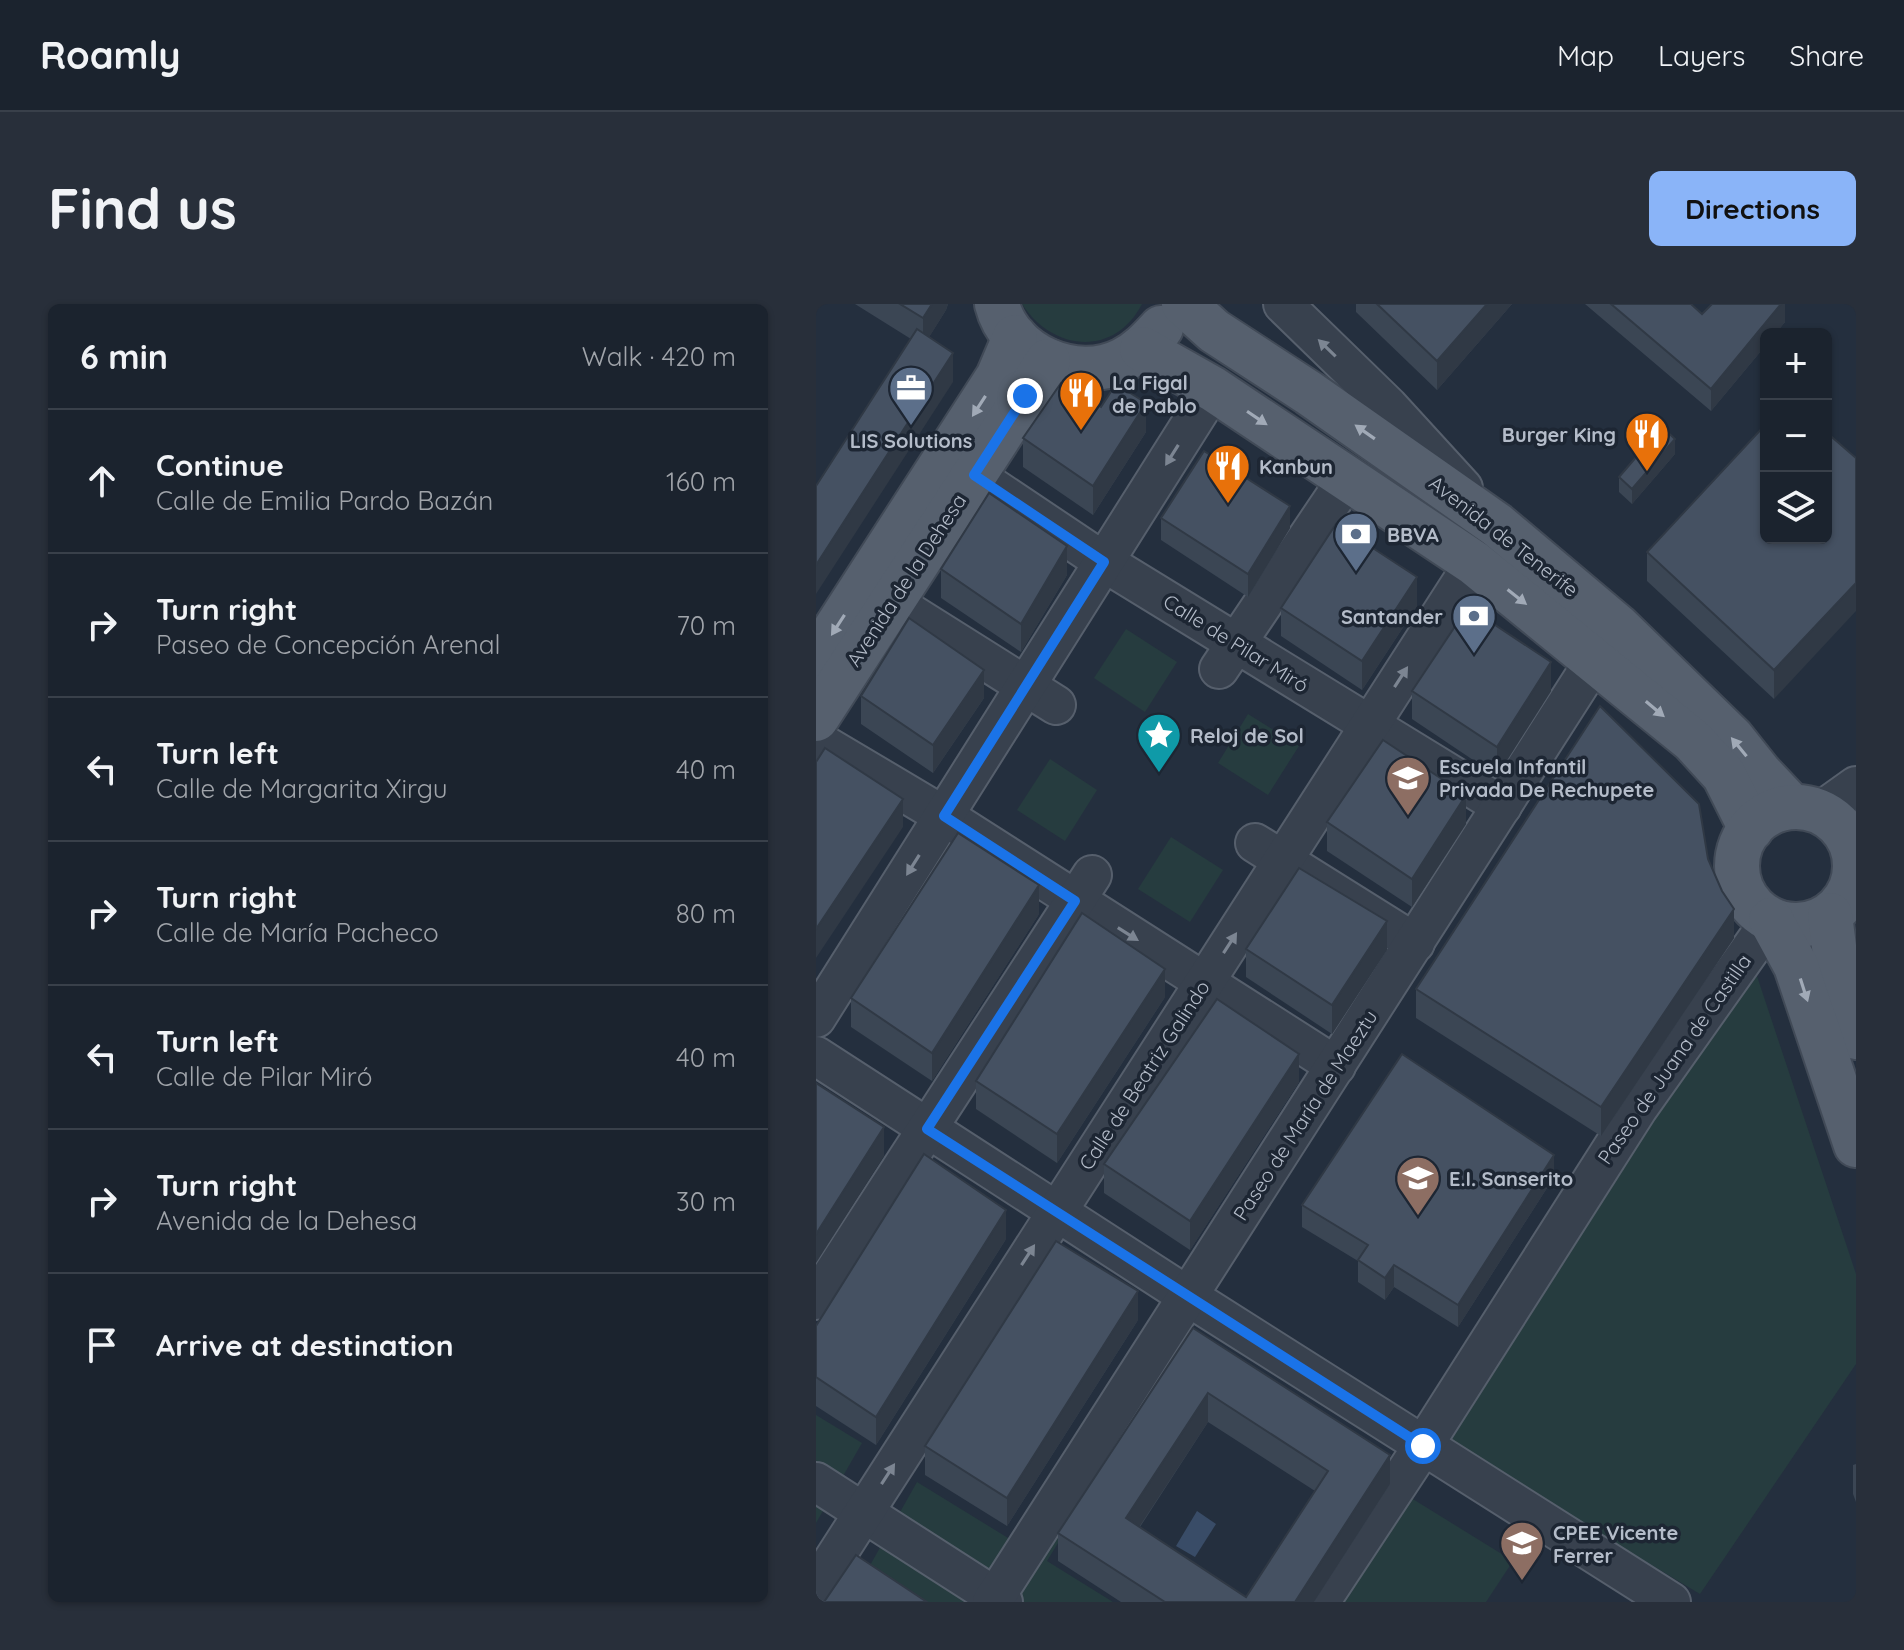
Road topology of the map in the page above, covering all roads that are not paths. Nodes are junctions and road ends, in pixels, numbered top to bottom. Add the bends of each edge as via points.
1 (1172, 304) edge
2 (1184, 304) edge
3 (1283, 304) edge
4 (1020, 334) edge
5 (1142, 349) junction
6 (1213, 389) junction
7 (974, 475) junction
8 (1347, 479) junction
9 (1497, 525) junction
10 (1104, 562) junction
11 (1474, 563) junction
12 (878, 592) junction
13 (1606, 642) junction
14 (1228, 656) junction
15 (816, 659) edge
16 (1041, 696) junction
17 (816, 719) edge
18 (1370, 726) junction
19 (816, 740) edge
20 (1856, 786) edge
21 (1502, 806) junction
22 (1806, 808) junction
23 (944, 816) junction
24 (1751, 829) junction
25 (1269, 852) junction
26 (1084, 888) junction
27 (1846, 897) edge
28 (1771, 920) junction
29 (1415, 943) junction
30 (1205, 982) junction
31 (816, 1018) edge
32 (1856, 1037) edge
33 (816, 1056) edge
34 (1336, 1066) junction
35 (927, 1129) junction
36 (1856, 1145) edge
37 (1056, 1210) junction
38 (1189, 1297) junction
39 (816, 1300) edge
40 (1423, 1446) junction
41 (816, 1482) edge
42 (864, 1512) junction
43 (816, 1587) edge
44 (997, 1600) edge
45 (1320, 1602) edge
46 (1671, 1602) edge

1 - 5 main road via 1163,325
9 -> 2 main road, Avenida de Tenerife via 1214,331
9 -> 3 street via 1388,406
4 - 5 main road via 1072,368 1097,368
4 - 7 main road, Avenida de la Dehesa
4 -> 12 main road, Avenida de la Dehesa
5 - 6 main road, Avenida de Tenerife
6 -> 8 main road, Avenida de Tenerife
6 -> 10 street
7 - 10 street, Calle de Pilar Miró
7 - 12 main road, Avenida de la Dehesa
8 - 11 main road, Avenida de Tenerife
8 - 14 street
9 - 13 main road, Avenida de Tenerife
10 - 14 street, Calle de Pilar Miró
10 - 16 street
11 -> 13 main road, Avenida de Tenerife
18 -> 11 street, Calle de Beatriz Galindo
12 -> 15 main road, Avenida de la Dehesa
12 - 16 street
12 - 17 main road, Avenida de la Dehesa
13 - 21 street, Paseo de María de Maeztu
22 -> 13 main road, Avenida de Tenerife via 1759,772 1732,738
13 -> 24 main road, Avenida de Tenerife via 1724,775
14 - 18 street, Calle de Pilar Miró
16 - 23 street
18 - 21 street, Calle de Pilar Miró
18 - 25 street, Calle de Beatriz Galindo
19 - 23 street
20 - 22 street
21 - 29 street, Paseo de María de Maeztu
22 - 24 main road via 1761,816
22 - 27 main road via 1845,831 1856,861
23 - 26 street
23 -> 31 street
24 - 28 main road via 1742,840 1736,871 1747,900
25 - 29 street
30 -> 25 street, Calle de Beatriz Galindo
26 -> 30 street
26 - 35 street
27 - 28 main road via 1801,926
27 - 32 main road via 1836,962
28 -> 36 main road via 1796,966
28 - 40 street, Paseo de Juana de Castilla via 1638,1108
29 - 34 street, Paseo de María de Maeztu
30 - 34 street
30 - 37 street, Calle de Beatriz Galindo
33 - 35 street
34 - 38 street, Paseo de María de Maeztu
35 - 37 street
35 - 39 street
37 - 38 street
42 -> 37 street, Calle de Beatriz Galindo
38 - 40 street
38 - 44 street, Paseo de María de Maeztu
40 - 45 street, Paseo de Juana de Castilla
40 - 46 street
41 - 42 street
42 - 43 street, Calle de Beatriz Galindo
42 - 44 street

